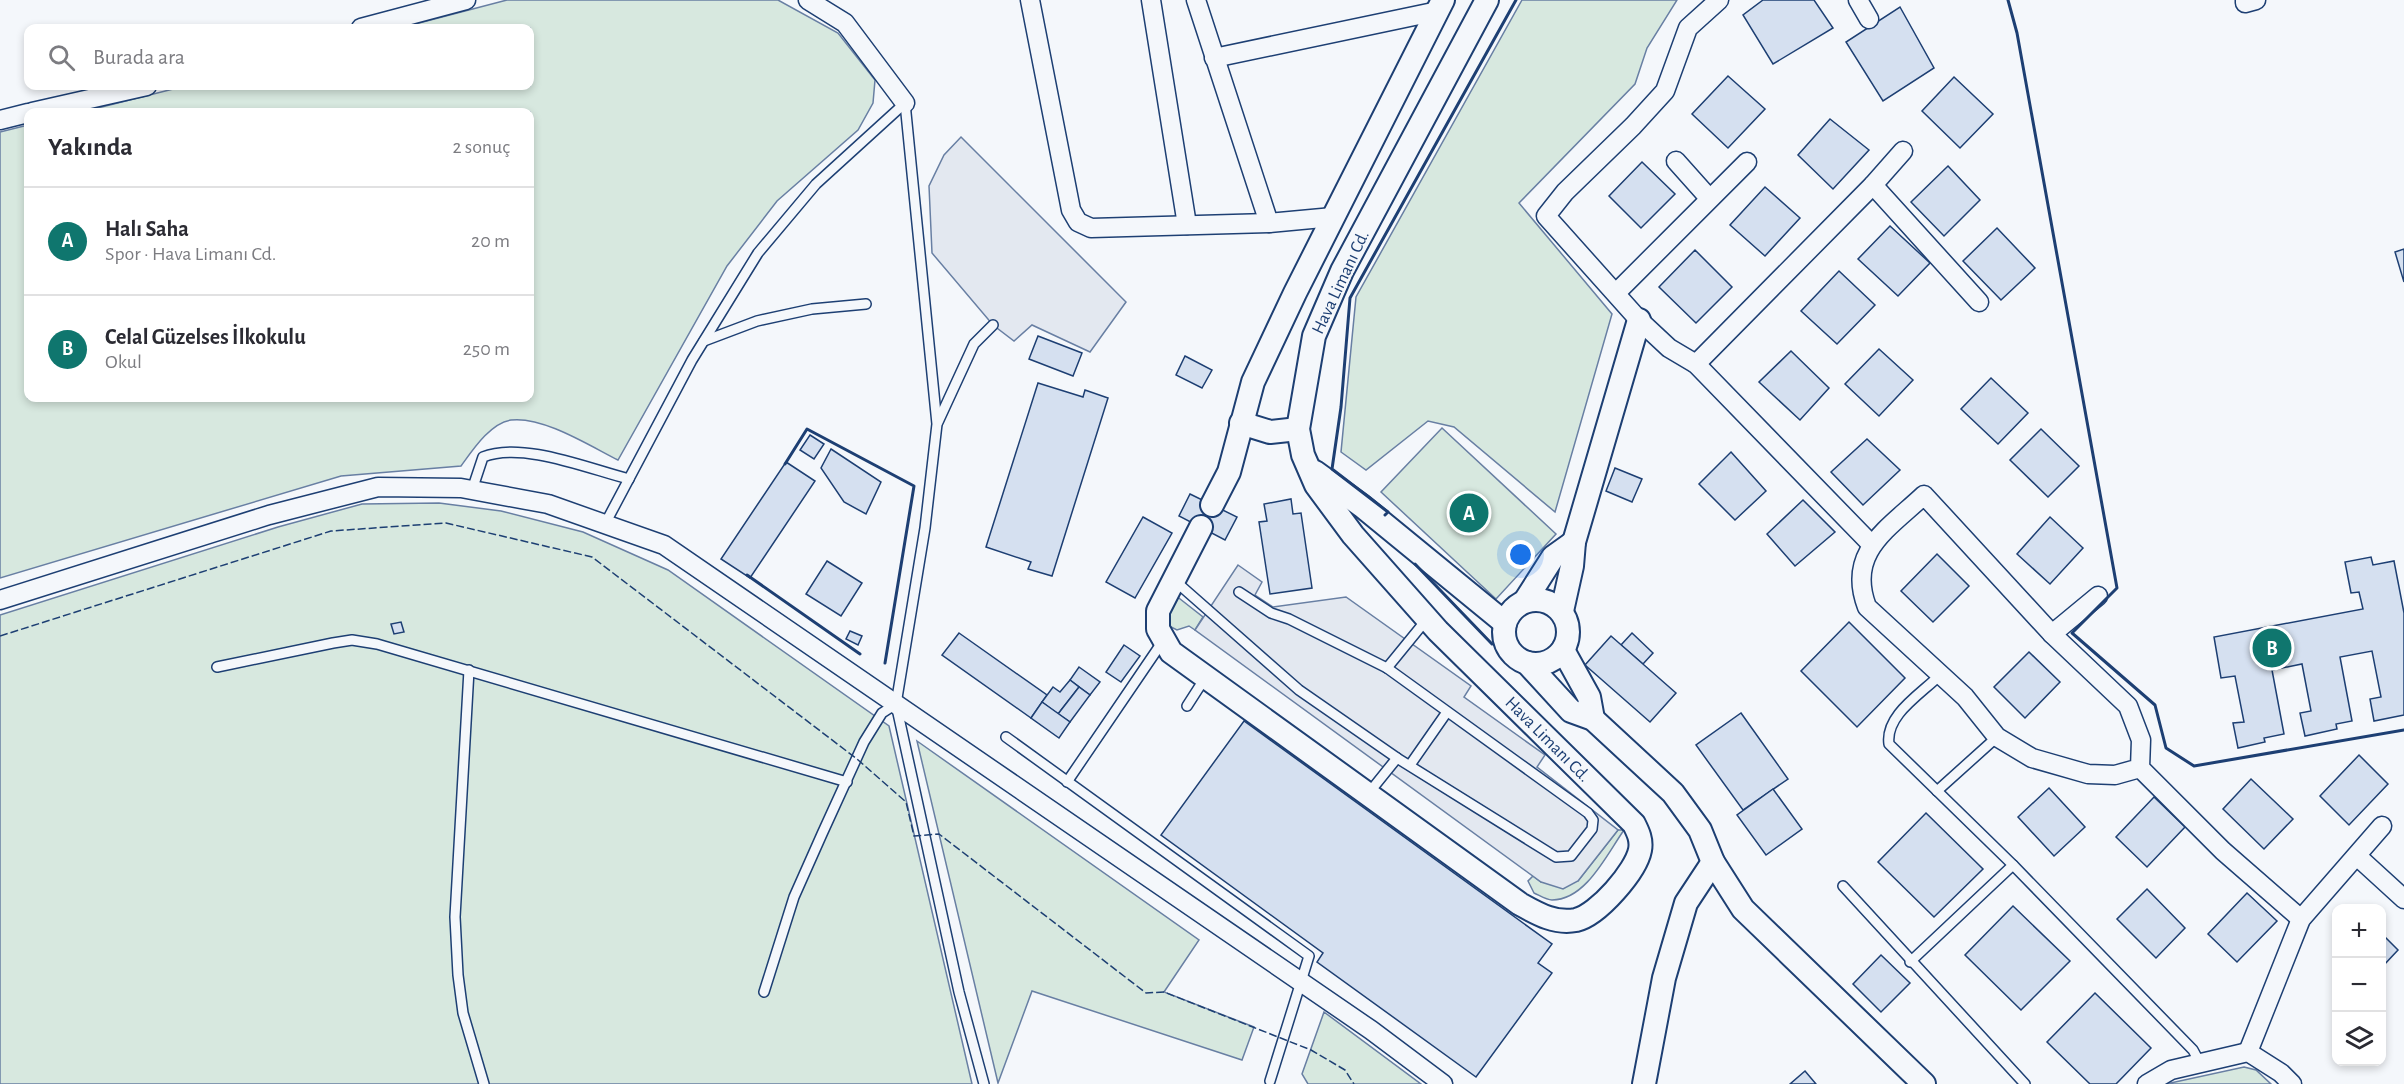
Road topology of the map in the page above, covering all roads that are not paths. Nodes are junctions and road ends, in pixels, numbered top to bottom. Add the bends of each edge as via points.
1 (466, 0) edge
2 (808, 0) edge
3 (1030, 0) edge
4 (1151, 0) edge
5 (1197, 0) edge
6 (1487, 0) edge
7 (1719, 0) edge
8 (1858, 0) edge
9 (2245, 0) edge
10 (2256, 0) edge
11 (1440, 5) edge
12 (1869, 19) dead end
13 (376, 24) edge
14 (1214, 58) junction
15 (130, 90) edge
16 (905, 103) junction
17 (52, 108) edge
18 (24, 114) edge
19 (0, 120) edge
20 (1903, 151) dead end
21 (1676, 161) dead end
22 (1747, 162) dead end
23 (1873, 185) junction
24 (1709, 198) junction
25 (1333, 217) junction
26 (1269, 223) junction
27 (1187, 225) junction
28 (1616, 293) junction
29 (1979, 302) dead end
30 (866, 304) dead end
31 (1639, 320) junction
32 (993, 325) dead end
33 (704, 341) junction
34 (1696, 364) junction
35 (1241, 423) junction
36 (937, 424) junction
37 (1298, 429) junction
38 (1308, 468) junction
39 (629, 480) junction
40 (472, 490) junction
41 (1212, 505) dead end
42 (605, 524) junction
43 (1201, 527) dead end
44 (1574, 542) junction
45 (1872, 545) junction
46 (1174, 580) junction
47 (1239, 592) dead end
48 (2098, 596) dead end
49 (0, 600) edge
50 (1525, 601) junction
51 (1562, 612) junction
52 (1427, 619) junction
53 (1505, 623) junction
54 (2052, 634) junction
55 (1163, 642) junction
56 (1563, 650) junction
57 (1527, 663) junction
58 (217, 667) dead end
59 (1386, 668) junction
60 (469, 670) junction
61 (1940, 675) junction
62 (1205, 678) junction
63 (896, 704) junction
64 (1186, 706) dead end
65 (1447, 712) junction
66 (1593, 719) junction
67 (1006, 737) dead end
68 (1997, 737) junction
69 (1397, 759) junction
70 (1410, 765) junction
71 (2140, 768) junction
72 (847, 782) junction
73 (1067, 782) junction
74 (1937, 791) junction
75 (1368, 795) junction
76 (2382, 826) dead end
77 (2358, 857) junction
78 (1713, 862) junction
79 (2013, 865) junction
80 (1843, 886) dead end
81 (2404, 899) edge
82 (2301, 919) junction
83 (1910, 962) junction
84 (1300, 983) junction
85 (764, 992) dead end
86 (2248, 1052) junction
87 (2200, 1063) junction
88 (1270, 1081) dead end
89 (484, 1084) edge
90 (984, 1084) edge
91 (1443, 1084) edge
92 (1644, 1084) edge
93 (1924, 1084) edge
94 (2025, 1084) edge
95 (2147, 1084) edge
96 (2292, 1084) edge

1 - 13 street
2 - 16 street via 845,23
3 - 27 street via 1071,210 1078,222 1091,228
4 - 27 street
5 - 14 street
6 - 37 street, Hava Limanı Cd. via 1342,271 1314,336
7 - 28 street via 1688,28 1665,91 1564,192 1546,216
8 - 12 street
9 - 10 street
11 - 14 street
11 - 25 street, Hava Limanı Cd.
14 - 26 street
15 - 17 street
16 - 33 lane via 816,184 772,236
16 - 36 lane
18 - 19 street
20 - 23 street
21 - 24 street
22 - 24 street
23 - 29 street
23 - 34 street
24 - 28 street
25 - 26 street
25 - 35 street, Hava Limanı Cd. via 1253,382
26 - 27 street
28 - 31 street
30 - 33 lane via 812,309 757,321
31 - 34 street via 1669,348
31 - 44 street
32 - 36 lane via 974,344
33 - 39 lane
34 - 45 street
35 - 37 street via 1269,432
35 - 41 street, Hava Limanı Cd. via 1229,472
36 - 63 lane via 925,528
37 - 38 street, Hava Limanı Cd.
38 - 52 street, Hava Limanı Cd. via 1353,536
38 - 53 street via 1362,506
39 - 40 lane via 525,453 498,451 483,457
39 - 42 lane
40 - 42 street via 548,504
40 - 49 street via 378,487 270,515
42 - 63 street via 664,545
43 - 46 street
44 - 50 street via 1553,557
44 - 51 street
45 - 54 street via 1924,495
45 - 61 street via 1860,570 1860,589 1867,607
46 - 55 street via 1158,611
46 - 69 lane via 1299,690
47 - 59 lane via 1271,613
48 - 54 street
50 - 51 street via 1545,601
50 - 53 street via 1509,614
51 - 56 street via 1569,630
52 - 59 lane
52 - 75 street, Hava Limanı Cd. via 1634,824 1640,850 1614,891 1592,913 1560,921 1520,904
53 - 57 street via 1503,633 1510,652
54 - 71 street via 2128,706 2141,740
55 - 62 street, Hava Limanı Cd.
55 - 73 lane
56 - 57 street via 1547,662
56 - 66 street via 1589,698
57 - 66 street via 1571,711
58 - 60 lane via 352,640
59 - 65 lane
60 - 72 lane
60 - 89 lane via 455,917 463,1013
61 - 68 street
61 - 74 lane via 1896,717 1888,737 1889,744
62 - 64 lane
62 - 75 street, Hava Limanı Cd.
63 - 72 lane via 882,713
63 - 84 street
63 - 90 lane via 959,992
65 - 70 lane
65 - 70 lane via 1588,813 1593,820 1592,829 1571,856 1556,857
66 - 78 street via 1673,793 1700,830
67 - 73 lane
68 - 71 street via 2032,759 2088,774 2115,775
68 - 74 lane
69 - 70 lane
69 - 75 lane
71 - 82 street via 2223,851
72 - 85 lane via 794,897
73 - 84 lane via 1309,956
74 - 79 lane
76 - 77 street
77 - 81 street
77 - 82 street
78 - 92 street via 1686,903 1664,978
78 - 93 street via 1743,909
79 - 83 lane
79 - 87 lane via 2193,1050
80 - 83 lane
82 - 86 street
83 - 94 lane
84 - 88 lane
84 - 91 street
86 - 87 street
86 - 96 street
87 - 95 street via 2171,1070

